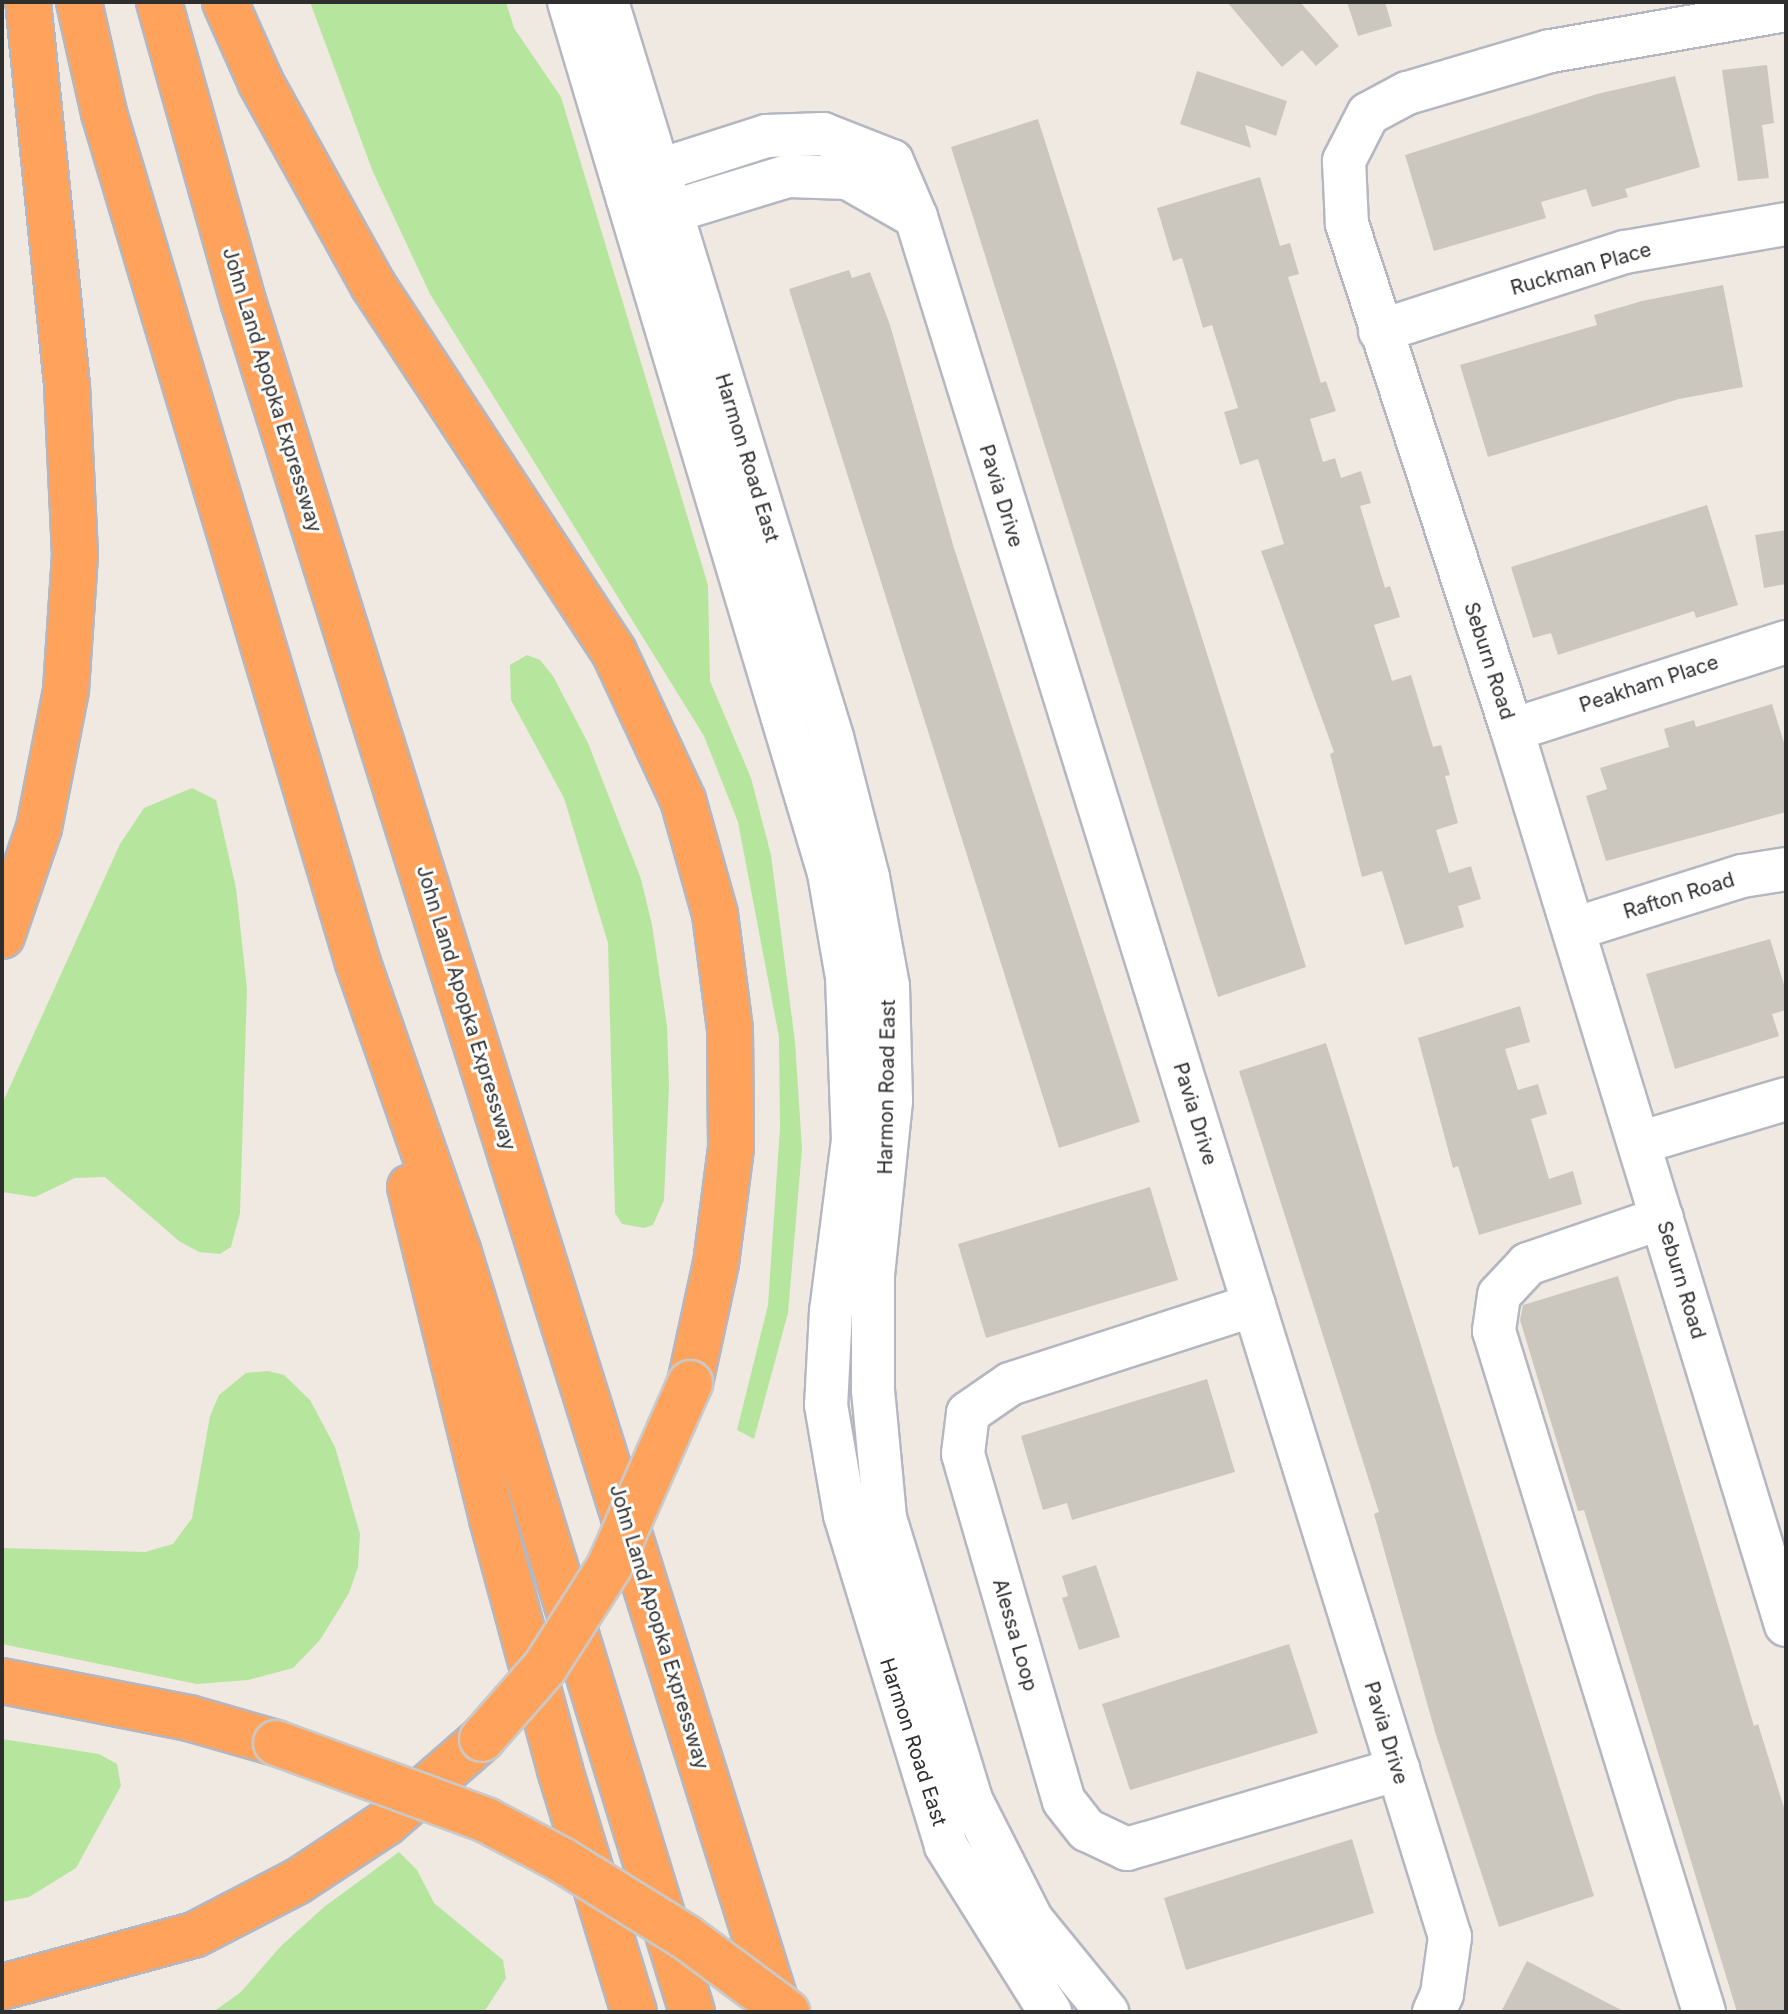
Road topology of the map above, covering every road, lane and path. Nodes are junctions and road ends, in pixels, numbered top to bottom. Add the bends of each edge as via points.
1 (28, 2) edge
2 (79, 2) edge
3 (159, 2) edge
4 (225, 2) edge
5 (569, 2) edge
6 (607, 2) edge
7 (1722, 10) edge
8 (1786, 10) edge
9 (643, 185) junction
10 (670, 212) junction
11 (916, 217) junction
12 (1786, 224) edge
13 (1380, 331) junction
14 (1786, 642) edge
15 (1512, 730) junction
16 (1786, 869) edge
17 (1574, 929) junction
18 (2, 936) edge
19 (358, 963) junction
20 (1786, 1099) edge
21 (1639, 1143) junction
22 (1662, 1218) junction
23 (1254, 1305) junction
24 (1786, 1625) edge
25 (2, 1681) edge
26 (1398, 1769) junction
27 (2, 1987) edge
28 (634, 2012) edge
29 (692, 2012) edge
30 (779, 2012) edge
31 (787, 2012) edge
32 (1050, 2012) edge
33 (1107, 2012) edge
34 (1434, 2012) edge
35 (1704, 2012) edge

1 - 18 highway via 67,385 75,555 66,690 39,828
2 - 19 highway via 104,113
3 - 30 highway, John Land Apopka Expressway via 244,304
4 - 27 highway, bridge via 261,83 373,285 614,652 683,800 715,914 730,1074 731,1148 690,1383 609,1567 545,1667 482,1739 386,1823 285,1888 194,1935
5 - 9 street, Harmon Road East
6 - 9 street, Harmon Road East
7 - 8 street, Seburn Road
7 - 13 street, Seburn Road via 1550,51 1407,93 1368,114 1344,161 1347,224
9 - 10 street
9 - 11 street, Pavia Drive via 766,136 823,134 892,161
9 - 32 street, Harmon Road East via 808,789 847,977 853,1140 831,1311 826,1405 845,1515 946,1846
10 - 11 street via 788,176 848,178
10 - 33 street, Harmon Road East via 832,737 868,877 888,986 891,1101 873,1304 873,1390 885,1518 971,1800 1032,1920
11 - 23 street, Pavia Drive
12 - 13 street, Ruckman Place via 1625,252
13 - 15 street, Seburn Road
14 - 15 street, Peakham Place
15 - 17 street, Seburn Road
16 - 17 street, Rafton Road via 1742,876
17 - 21 street, Seburn Road
19 - 28 highway via 492,1519
19 - 29 highway via 458,1250
20 - 21 street
21 - 22 street, Seburn Road
22 - 24 street, Seburn Road
22 - 35 street via 1528,1264 1499,1295 1494,1331
23 - 26 street, Pavia Drive
23 - 26 street, Alessa Loop via 1010,1384 968,1413 963,1454 1064,1801 1087,1830 1127,1849
25 - 31 highway, bridge via 189,1718 397,1785 535,1846 686,1937
26 - 34 street, Pavia Drive via 1450,1937 1442,1994

